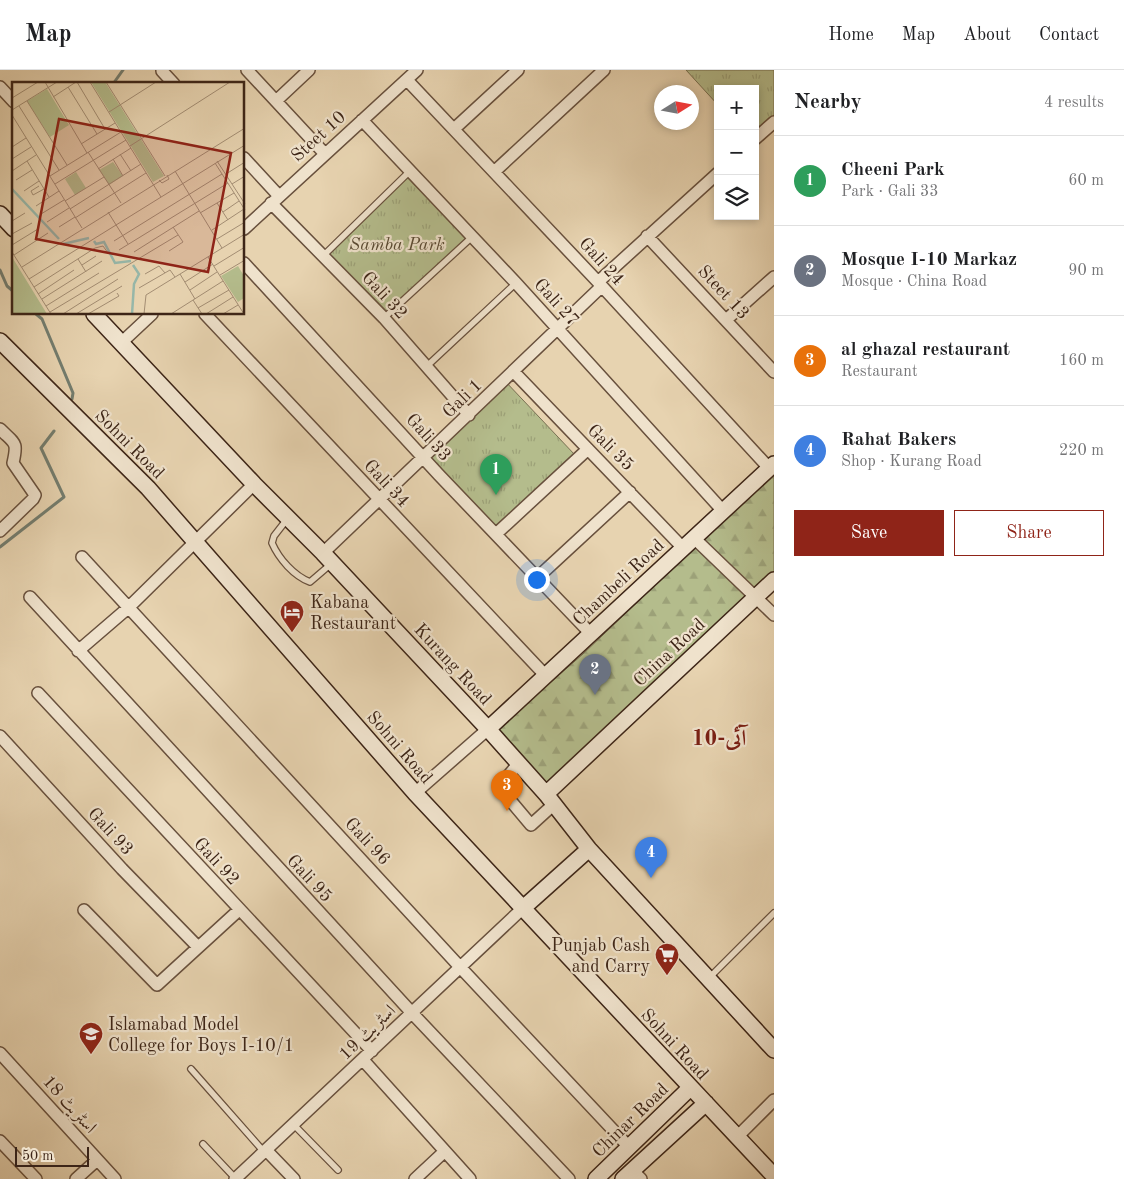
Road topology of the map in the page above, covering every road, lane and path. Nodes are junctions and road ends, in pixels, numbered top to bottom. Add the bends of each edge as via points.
1 (247, 70) edge
2 (309, 70) edge
3 (417, 70) edge
4 (518, 70) edge
5 (604, 70) edge
6 (162, 71) edge
7 (407, 80) junction
8 (172, 82) edge
9 (0, 87) edge
10 (12, 100) edge
11 (276, 101) junction
12 (362, 120) junction
13 (774, 122) edge
14 (454, 129) junction
15 (759, 135) edge
16 (325, 154) junction
17 (245, 159) edge
18 (410, 171) junction
19 (494, 172) junction
20 (716, 175) edge
21 (275, 199) junction
22 (0, 214) edge
23 (12, 227) edge
24 (245, 228) edge
25 (647, 236) junction
26 (472, 238) junction
27 (324, 255) junction
28 (245, 264) edge
29 (774, 276) edge
30 (516, 283) junction
31 (600, 284) junction
32 (95, 315) edge
33 (151, 315) edge
34 (206, 315) edge
35 (384, 318) junction
36 (726, 320) junction
37 (557, 328) junction
38 (0, 341) edge
39 (121, 343) junction
40 (428, 366) junction
41 (772, 366) edge
42 (513, 371) junction
43 (470, 415) junction
44 (0, 429) edge
45 (588, 449) junction
46 (424, 457) junction
47 (772, 466) edge
48 (254, 484) junction
49 (630, 492) junction
50 (378, 499) junction
51 (723, 510) junction
52 (288, 518) junction
53 (0, 531) edge
54 (496, 534) junction
55 (194, 541) junction
56 (688, 543) junction
57 (82, 557) dead end
58 (328, 558) junction
59 (538, 577) junction
60 (774, 580) edge
61 (756, 596) junction
62 (30, 597) dead end
63 (128, 608) junction
64 (774, 615) edge
65 (591, 634) junction
66 (78, 651) junction
67 (545, 675) junction
68 (38, 693) dead end
69 (488, 729) junction
70 (0, 736) edge
71 (519, 763) junction
72 (414, 793) junction
73 (549, 799) junction
74 (589, 849) junction
75 (522, 909) junction
76 (84, 910) dead end
77 (239, 910) junction
78 (774, 913) edge
79 (198, 947) junction
80 (460, 967) junction
81 (708, 979) junction
82 (412, 1013) junction
83 (774, 1050) edge
84 (372, 1051) junction
85 (0, 1053) edge
86 (363, 1060) junction
87 (191, 1069) dead end
88 (690, 1088) junction
89 (774, 1100) edge
90 (706, 1103) junction
91 (294, 1125) junction
92 (737, 1137) junction
93 (0, 1141) edge
94 (202, 1144) dead end
95 (629, 1147) junction
96 (266, 1152) junction
97 (446, 1152) junction
98 (97, 1160) junction
99 (338, 1170) dead end
100 (632, 1176) edge
101 (774, 1176) edge
102 (36, 1179) edge
103 (76, 1179) edge
104 (115, 1179) edge
105 (235, 1179) edge
106 (294, 1179) edge
107 (416, 1179) edge
108 (470, 1179) edge
109 (569, 1179) edge
110 (596, 1179) edge

1 - 11 street
2 - 11 street
3 - 7 street, Steet 10
4 - 14 street
5 - 19 street
6 - 8 street
7 - 12 street, Steet 10
7 - 14 street, Gali 24
9 - 10 street
11 - 16 street
12 - 16 street, Steet 10
12 - 18 street, Gali 27
13 - 15 street
14 - 19 street, Gali 24
16 - 21 street, Steet 10
17 - 21 street, Gali 32
18 - 26 street, Gali 27
18 - 27 lane
19 - 31 street, Gali 24
20 - 25 street, Gali 1
21 - 24 street, Steet 10
21 - 27 street, Gali 32
22 - 23 street
25 - 31 street, Gali 1
25 - 36 street, Steet 13
26 - 30 street, Gali 27
26 - 35 lane
27 - 35 street, Gali 32
28 - 46 street, Gali 33
29 - 36 street
30 - 37 street, Gali 27
30 - 40 lane
31 - 37 street, Gali 1
31 - 47 street, Gali 24
32 - 39 street, Kurang Road
33 - 39 street
34 - 50 street, Gali 34
35 - 40 street, Gali 32
36 - 41 street, Steet 13
37 - 42 street, Gali 1
37 - 51 street, Gali 27
38 - 55 street, Sohni Road via 148,488
39 - 48 street, Kurang Road
40 - 43 street, Gali 32
42 - 43 street, Gali 1
42 - 45 street, Gali 35
43 - 46 street, Gali 1
44 - 53 street via 16,445 14,463 35,494 33,500
45 - 49 street, Gali 35
45 - 54 street
46 - 50 street, Gali 1
46 - 54 street, Gali 33
47 - 51 street, Chambeli Road
48 - 52 street, Kurang Road
48 - 55 street
49 - 56 street, Gali 35
49 - 59 street
50 - 58 street, Gali 1
50 - 67 street, Gali 34
51 - 56 street, Chambeli Road
52 - 58 street, Kurang Road
52 - 58 lane via 272,543 300,578 310,582
54 - 59 street, Gali 33
55 - 63 street
55 - 72 street, Sohni Road
56 - 61 street, Gali 35
56 - 65 street, Chambeli Road
57 - 63 street, Gali 96
58 - 69 street, Kurang Road
59 - 65 street, Gali 33
60 - 61 street, China Road
61 - 64 street, Gali 35
61 - 73 street, China Road
62 - 66 street, Gali 95
63 - 66 street
63 - 80 street, Gali 96
65 - 67 street, Chambeli Road
66 - 82 street, Gali 95
67 - 69 street, Chambeli Road
68 - 77 street, Gali 92
69 - 71 street, Kurang Road
69 - 72 street
70 - 79 street, Gali 93
71 - 73 street, Kurang Road
71 - 73 street via 499,786 531,825
72 - 75 street, Sohni Road
73 - 74 street, Kurang Road
74 - 75 street
74 - 81 street, Kurang Road
75 - 80 street, اسٹریٹ 19
75 - 88 street, Sohni Road
76 - 79 street via 156,985
77 - 79 street
77 - 84 street, Gali 92
78 - 81 lane
80 - 82 street, اسٹریٹ 19
80 - 95 street, Gali 96
81 - 83 street, Kurang Road
82 - 84 street, اسٹریٹ 19
82 - 109 street, Gali 95
84 - 86 street, اسٹریٹ 19
85 - 98 street, اسٹریٹ 18
86 - 91 street, اسٹریٹ 19
86 - 97 street
87 - 96 lane
88 - 90 street, Sohni Road
88 - 95 street, Chinar Road
89 - 92 street
90 - 92 street, Sohni Road
90 - 100 street
91 - 96 street, اسٹریٹ 19
91 - 99 lane
92 - 101 street, Sohni Road
93 - 102 street
94 - 105 lane
95 - 110 street, Chinar Road
96 - 105 street, اسٹریٹ 19
96 - 106 street
97 - 107 street
97 - 108 street
98 - 103 street
98 - 104 street, اسٹریٹ 18

